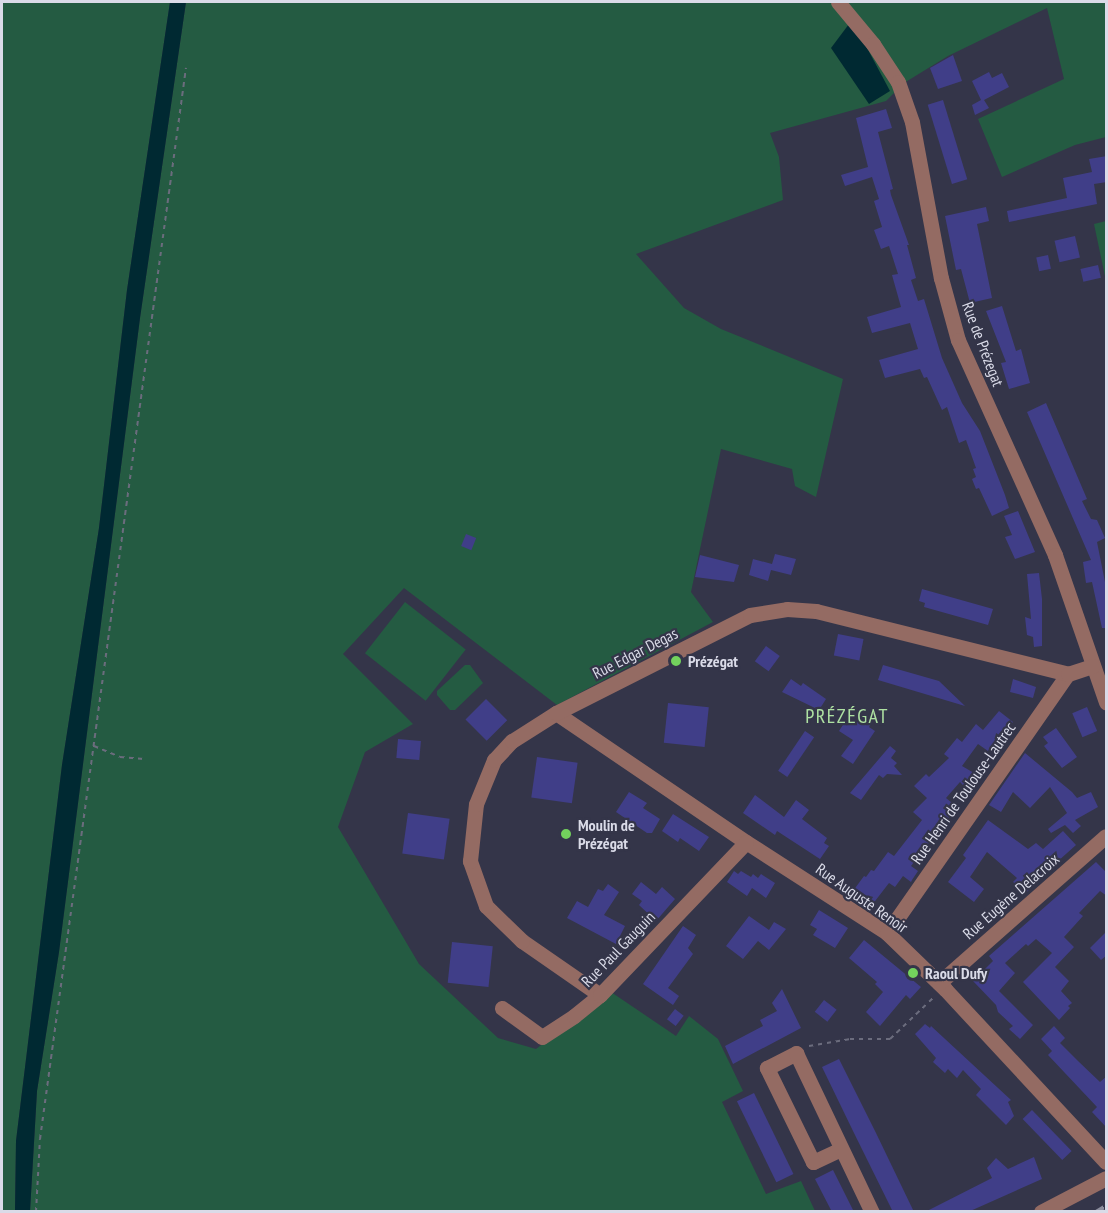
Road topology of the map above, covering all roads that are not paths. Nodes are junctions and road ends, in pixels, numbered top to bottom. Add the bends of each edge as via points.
1 (838, 2) edge
2 (1093, 666) junction
3 (1068, 674) junction
4 (1107, 702) edge
5 (556, 713) junction
6 (1107, 836) edge
7 (746, 842) junction
8 (887, 933) junction
9 (942, 986) junction
10 (600, 995) junction
11 (502, 1008) dead end
12 (841, 1149) junction
13 (1107, 1162) edge
14 (1107, 1178) edge
15 (872, 1212) edge
16 (1041, 1212) edge

1 - 2 street, Rue de Prézegat via 898,82 912,122 941,278 958,339 1055,555
2 - 3 street
2 - 4 street, Rue de Prézegat
3 - 5 street, Rue Edgar Degas via 816,611 787,609 750,615
3 - 8 street, Rue Henri de Toulouse-Lautrec
5 - 7 street, Rue Auguste Renoir
5 - 10 street, Rue Edgar Degas via 512,741 494,760 476,804 470,861 486,906 522,941
6 - 9 street, Rue Eugène Delacroix
7 - 8 street, Rue Auguste Renoir
7 - 10 street, Rue Paul Gauguin
8 - 9 street, Rue Auguste Renoir
9 - 13 street, Rue Auguste Renoir
10 - 11 street, Rue Paul Gauguin via 542,1037
12 - 12 street via 796,1053 766,1068 813,1162
12 - 15 street
14 - 16 street

